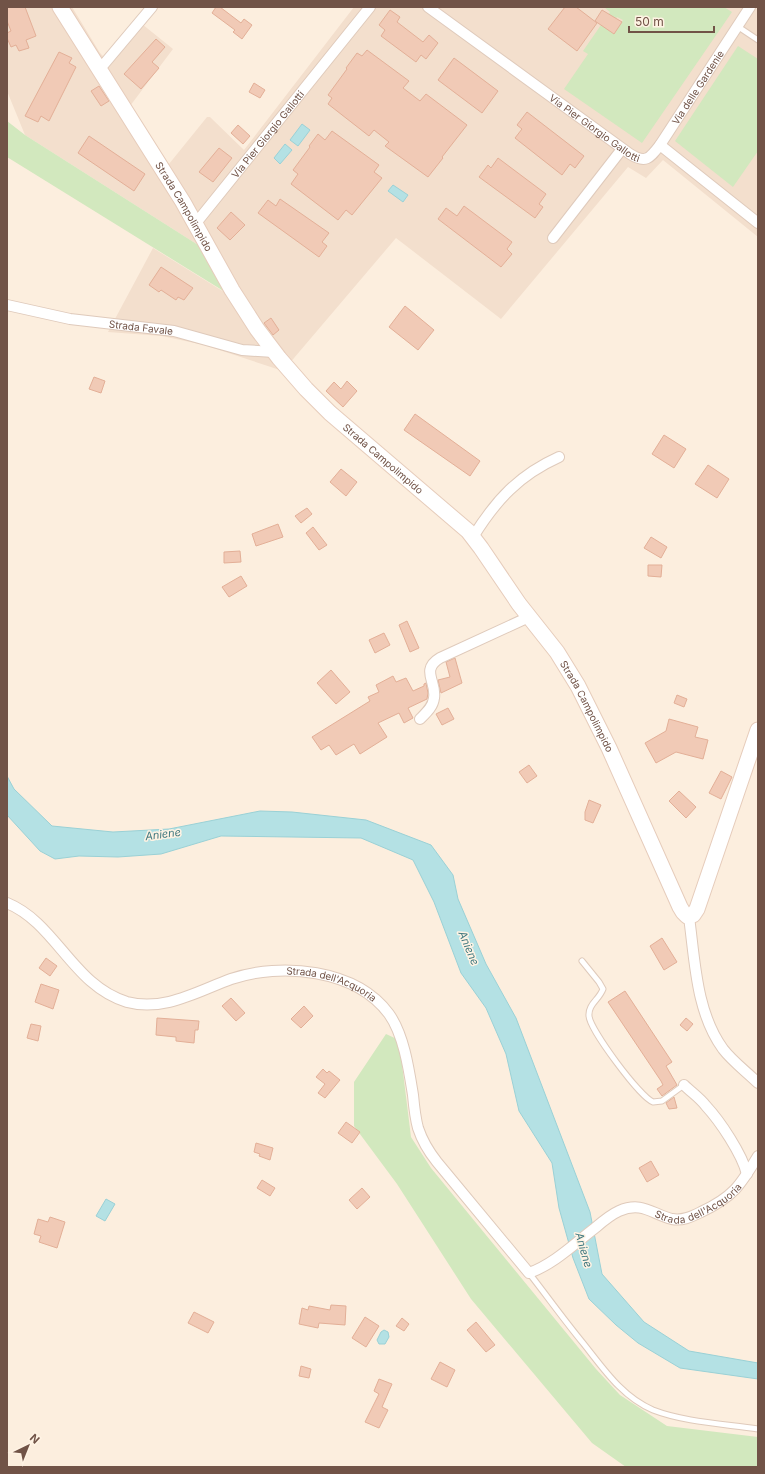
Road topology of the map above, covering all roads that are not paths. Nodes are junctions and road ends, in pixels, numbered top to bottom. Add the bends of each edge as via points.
1 (60, 7) edge
2 (152, 7) edge
3 (370, 7) edge
4 (428, 7) edge
5 (748, 8) edge
6 (737, 26) junction
7 (758, 40) edge
8 (99, 70) junction
9 (660, 145) junction
10 (622, 149) junction
11 (196, 223) junction
12 (758, 223) edge
13 (553, 238) dead end
14 (7, 305) edge
15 (274, 352) junction
16 (559, 457) dead end
17 (473, 537) junction
18 (529, 617) junction
19 (420, 719) dead end
20 (758, 730) edge
21 (7, 903) edge
22 (689, 917) junction
23 (582, 961) dead end
24 (758, 1083) edge
25 (684, 1085) joint
26 (758, 1156) edge
27 (747, 1174) junction
28 (529, 1272) junction
29 (758, 1429) edge

1 - 8 street, Strada Campolimpido
2 - 8 street
3 - 11 street, Via Pier Giorgio Gallotti
4 - 10 street, Via Pier Giorgio Gallotti
5 - 6 street, Via delle Gardenie
6 - 7 lane
6 - 9 street, Via delle Gardenie
8 - 11 street, Strada Campolimpido
9 - 10 street, Via Pier Giorgio Gallotti via 652,155 643,160
9 - 12 street
10 - 13 street
11 - 15 street, Strada Campolimpido via 232,290
14 - 15 street, Strada Favale via 70,319 174,331 242,350
15 - 17 street, Strada Campolimpido via 330,413
16 - 17 street via 533,470 514,486 493,508
17 - 18 street, Strada Campolimpido
18 - 19 street via 434,662 430,668 434,700 431,708
18 - 22 street, Strada Campolimpido via 564,664 585,698 680,907
20 - 22 street via 697,909
21 - 28 street, Strada dell'Acquoria via 22,910 35,921 91,982 126,1002 156,1004 173,1001 243,976 280,971 329,975 363,990 387,1011 396,1027 409,1074 418,1129 427,1147
22 - 24 street via 699,986 712,1030 727,1054
23 - 25 lane via 600,982 603,990 590,1007 588,1014 591,1024 620,1067 644,1096 653,1102 662,1101
25 - 27 street via 713,1114 738,1152
26 - 27 street, Strada dell'Acquoria
27 - 28 street, Strada dell'Acquoria via 723,1201 687,1219 670,1219 644,1208 632,1207 614,1213 559,1256
28 - 29 lane via 606,1372 633,1398 653,1410 674,1416

